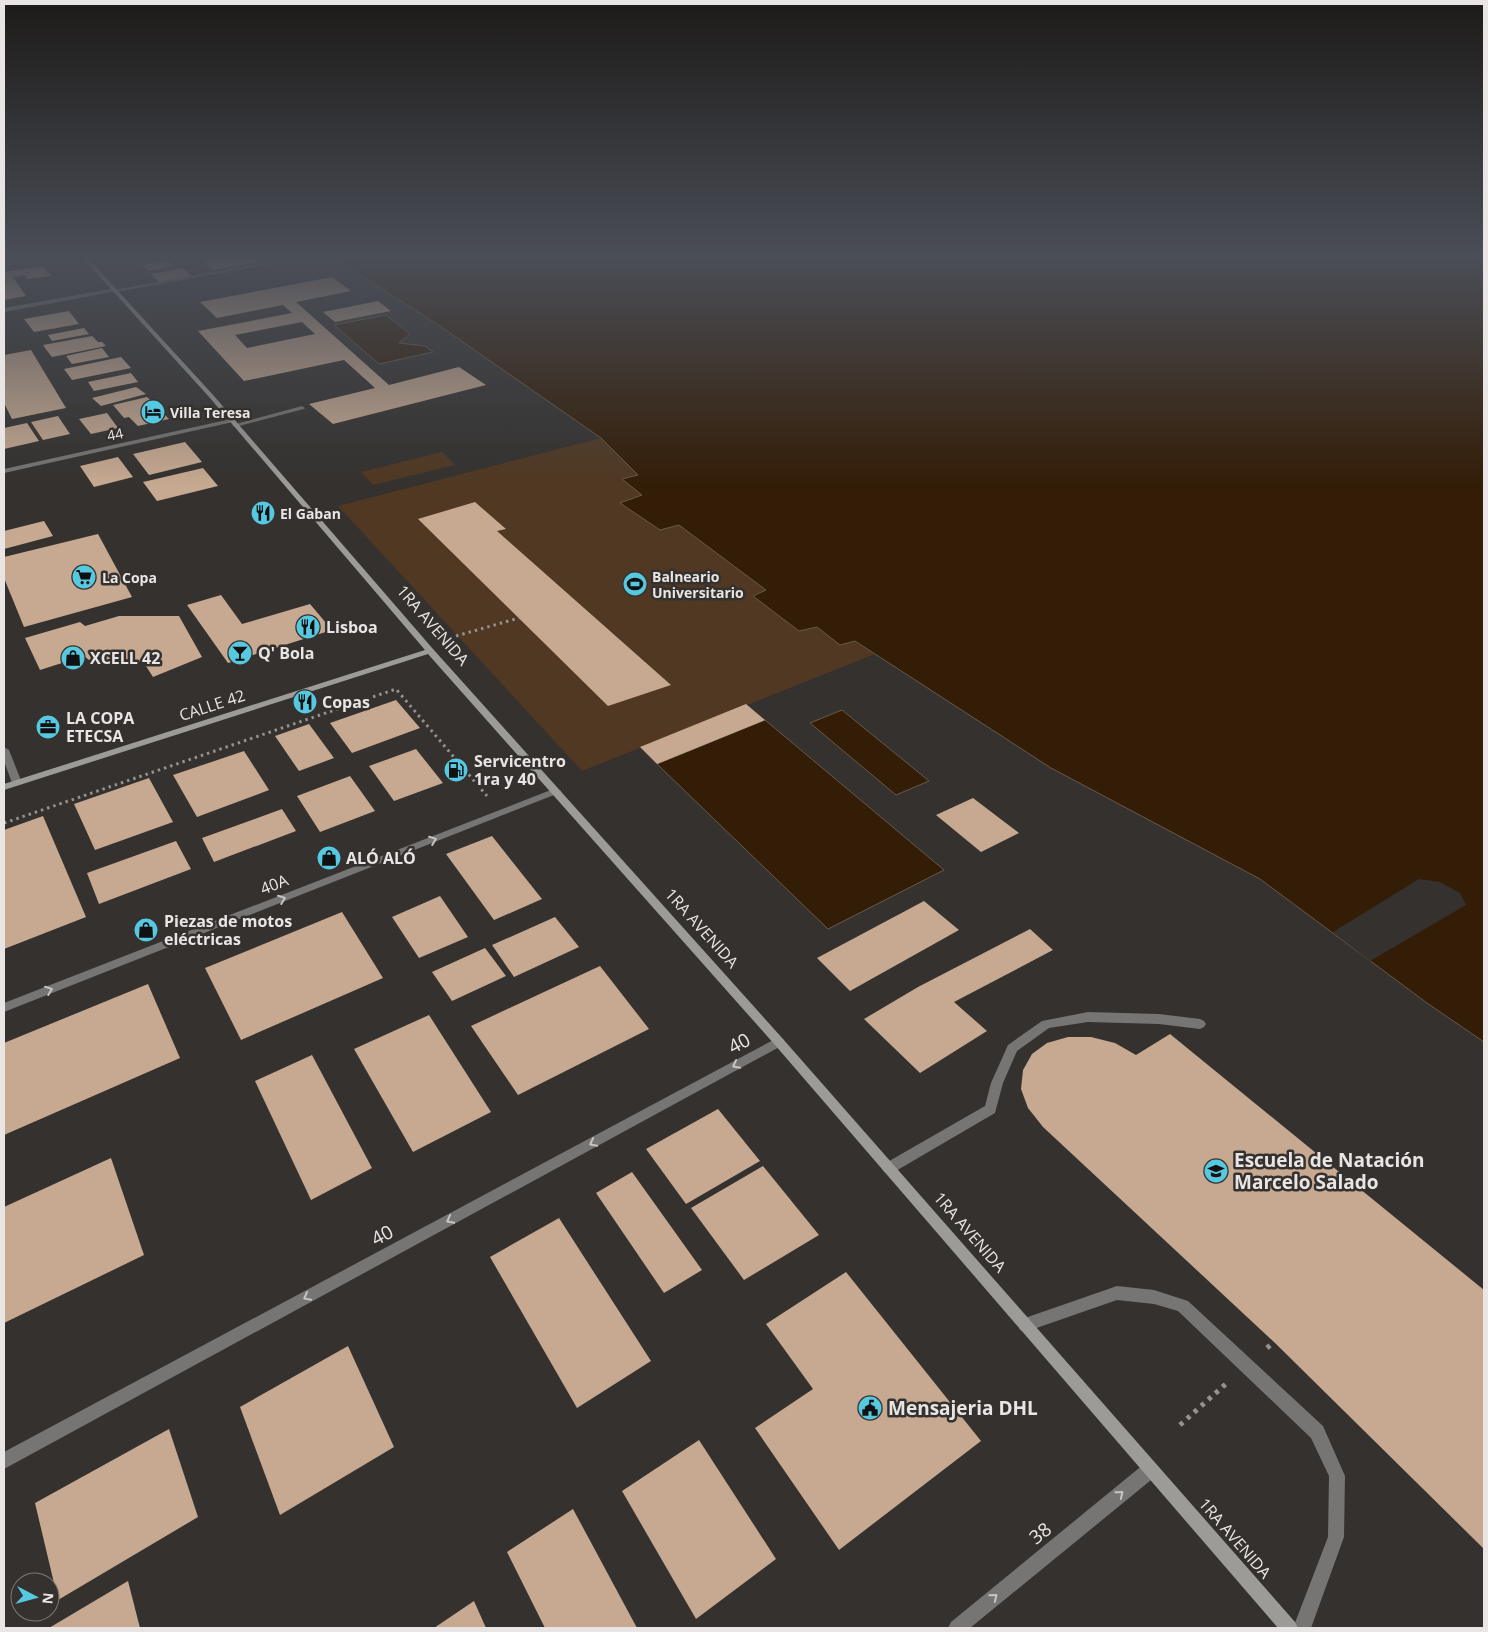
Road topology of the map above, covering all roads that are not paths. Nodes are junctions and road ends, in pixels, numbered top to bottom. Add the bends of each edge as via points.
1 (154, 332) edge
2 (302, 408) dead end
3 (233, 423) junction
4 (4, 472) edge
5 (430, 651) junction
6 (4, 750) edge
7 (17, 783) junction
8 (4, 787) edge
9 (556, 791) junction
10 (4, 1008) edge
11 (1200, 1024) dead end
12 (779, 1042) junction
13 (889, 1168) junction
14 (1025, 1325) junction
15 (4, 1461) edge
16 (1150, 1470) junction
17 (957, 1628) edge
18 (1289, 1628) edge
19 (1302, 1628) edge

1 - 3 street, 1RA AVENIDA
2 - 3 street, 44
3 - 4 street, 44
3 - 5 street, 1RA AVENIDA
5 - 7 street, CALLE 42
5 - 9 street, 1RA AVENIDA
6 - 7 street
7 - 8 street, CALLE 42
10 -> 9 street, 40A
9 - 12 street, 1RA AVENIDA
11 - 13 street via 1088,1017 1046,1024 1012,1048 997,1083 991,1109
12 - 13 street, 1RA AVENIDA
12 -> 15 street, 40
13 - 14 street, 1RA AVENIDA
14 - 16 street, 1RA AVENIDA
14 - 19 street via 1117,1293 1154,1297 1183,1306 1317,1432 1336,1476 1336,1537
17 -> 16 street, 38
16 - 18 street, 1RA AVENIDA

